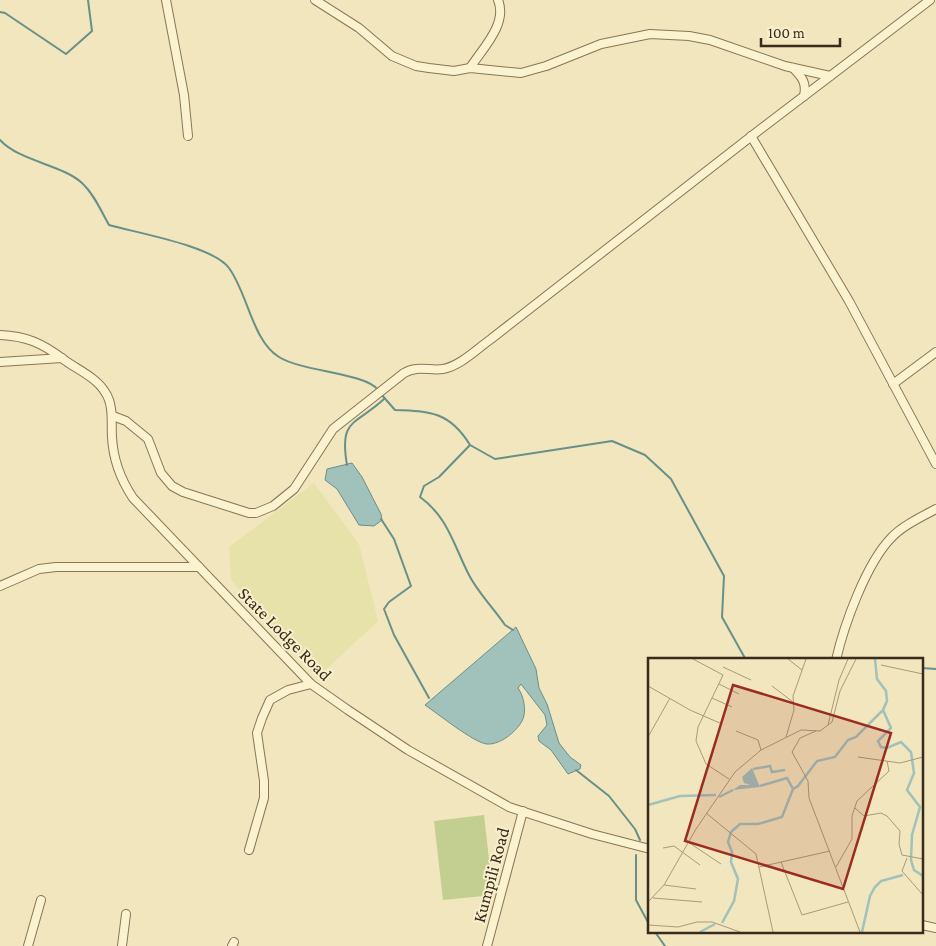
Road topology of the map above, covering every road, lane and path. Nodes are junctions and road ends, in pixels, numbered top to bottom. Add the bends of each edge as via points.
1 (166, 0) edge
2 (315, 0) edge
3 (498, 0) edge
4 (930, 0) edge
5 (470, 68) junction
6 (793, 68) junction
7 (830, 76) junction
8 (804, 96) junction
9 (188, 136) dead end
10 (752, 136) junction
11 (0, 335) edge
12 (936, 352) edge
13 (62, 358) junction
14 (0, 362) edge
15 (893, 384) junction
16 (113, 416) junction
17 (936, 464) edge
18 (936, 509) edge
19 (199, 568) junction
20 (0, 586) edge
21 (837, 658) edge
22 (311, 684) junction
23 (523, 812) junction
24 (648, 848) edge
25 (249, 850) dead end
26 (41, 900) dead end
27 (126, 914) dead end
28 (28, 946) edge
29 (122, 946) edge
30 (487, 946) edge

1 - 9 street via 184,95
2 - 5 street via 403,61 454,71
3 - 5 street via 500,12 496,29
4 - 7 street
5 - 6 street via 521,73 601,44 650,34 710,40
6 - 7 street
6 - 8 street via 805,84
7 - 8 street
8 - 10 street
10 - 15 street via 849,301
10 - 16 street via 454,366 410,370 389,385 333,429 294,489 273,506 256,513 172,486 161,473 148,439 126,421
11 - 13 street, State Lodge Road via 19,335 40,342
12 - 15 street
13 - 14 street
13 - 16 street, State Lodge Road via 105,392
15 - 17 street
16 - 19 street, State Lodge Road via 112,438 122,482 154,523
18 - 21 street via 892,537 874,560
19 - 20 street via 56,567 39,569
19 - 22 street, State Lodge Road
22 - 23 street, State Lodge Road via 408,750 476,790
22 - 25 street via 288,690 270,700 262,718 257,732 264,798
23 - 24 street, State Lodge Road
23 - 30 street, Kumpili Road
26 - 28 street
27 - 29 street

